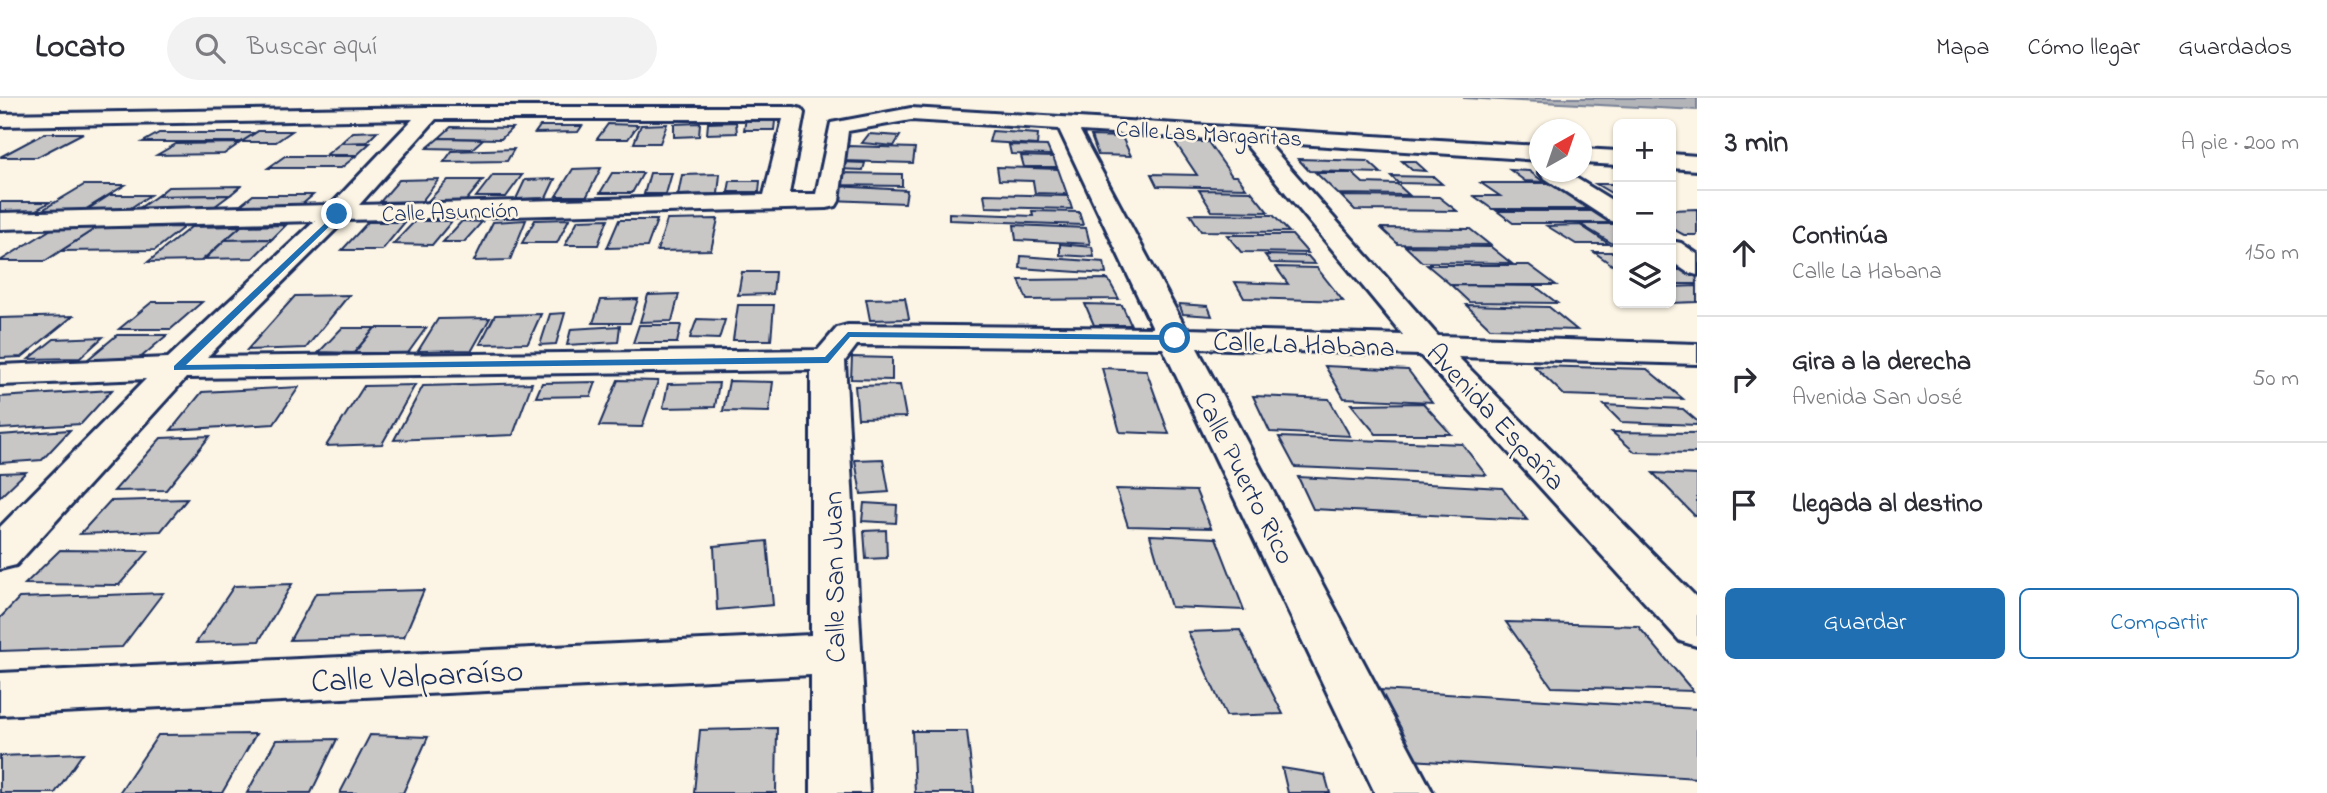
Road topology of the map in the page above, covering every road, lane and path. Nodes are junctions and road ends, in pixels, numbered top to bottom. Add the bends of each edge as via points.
1 (94, 98) edge
2 (430, 113) junction
3 (49, 119) junction
4 (1068, 125) junction
5 (838, 127) joint
6 (6, 129) edge
7 (1248, 134) junction
8 (1529, 156) edge
9 (1592, 157) edge
10 (1613, 158) edge
11 (1676, 161) edge
12 (1697, 163) edge
13 (1567, 182) edge
14 (775, 201) junction
15 (1613, 212) edge
16 (337, 214) junction
17 (0, 221) edge
18 (1676, 252) edge
19 (1697, 266) edge
20 (1175, 338) junction
21 (1431, 348) junction
22 (1697, 354) edge
23 (828, 360) junction
24 (177, 368) junction
25 (0, 375) edge
26 (0, 554) edge
27 (1697, 628) edge
28 (834, 654) junction
29 (0, 694) edge
30 (840, 793) edge
31 (1405, 793) edge

1 - 3 street
2 - 3 street
2 - 14 street via 794,113
2 - 16 street
3 - 6 street
4 - 5 street, Calle Las Margaritas via 911,114
4 - 7 street, Calle Las Margaritas
4 - 20 street, Calle Puerto Rico
5 - 14 street, Calle Asunción via 827,201
7 - 8 street, Calle Las Margaritas
7 - 21 street, Avenida España
9 - 10 street
11 - 12 street
13 - 15 street
14 - 16 street, Calle Asunción
16 - 17 street, Calle Asunción
16 - 24 street
18 - 19 street
20 - 21 street, Calle La Habana
20 - 23 street, Calle La Habana via 848,335
20 - 31 street, Calle Puerto Rico
21 - 22 street, Calle La Habana
21 - 27 street, Avenida España
23 - 24 street
23 - 28 street, Calle San Juan
24 - 25 street
24 - 26 street
28 - 29 street, Calle Valparaíso
28 - 30 street, Calle San Juan

